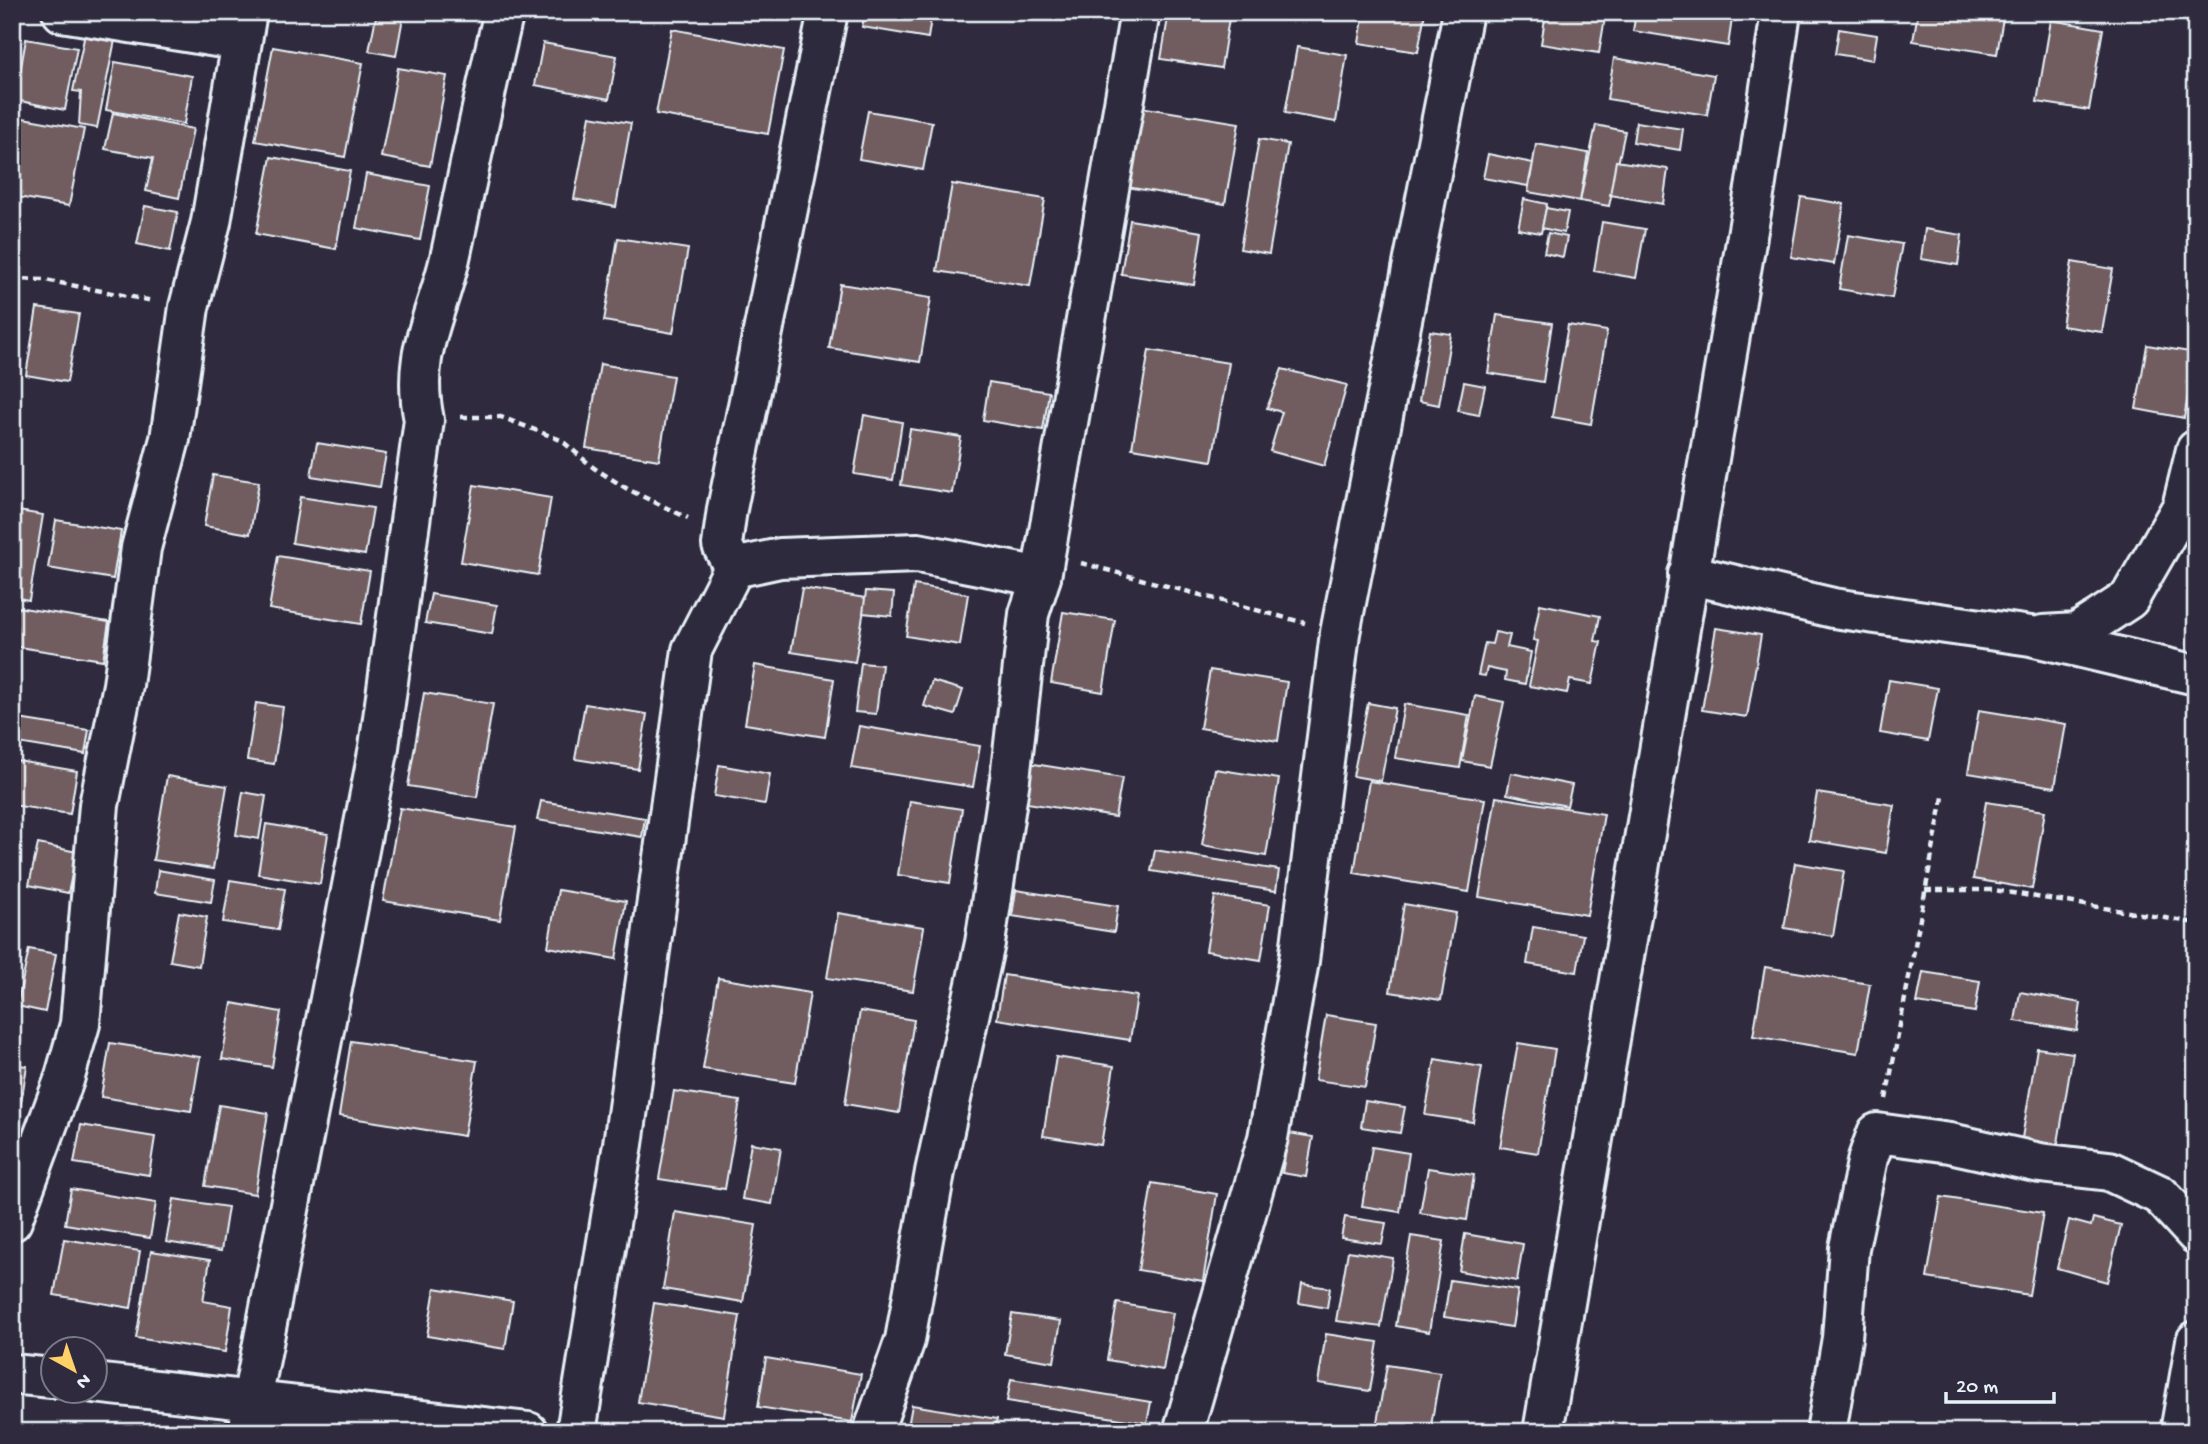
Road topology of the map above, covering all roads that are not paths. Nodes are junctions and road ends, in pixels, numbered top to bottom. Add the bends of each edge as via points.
1 (62, 12) edge
2 (504, 12) edge
3 (828, 12) edge
4 (1140, 12) edge
5 (1463, 12) edge
6 (1782, 12) edge
7 (244, 26) edge
8 (2196, 450) edge
9 (731, 563) junction
10 (1042, 565) junction
11 (1688, 574) junction
12 (2031, 636) junction
13 (2196, 675) edge
14 (12, 1220) edge
15 (2196, 1234) edge
16 (2196, 1341) edge
17 (12, 1374) edge
18 (38, 1377) edge
19 (108, 1386) edge
20 (251, 1416) edge
21 (528, 1432) edge
22 (576, 1432) edge
23 (873, 1432) edge
24 (1183, 1432) edge
25 (1543, 1432) edge
26 (1826, 1432) edge
27 (2180, 1432) edge

1 - 7 street
2 - 20 street via 447,271 422,346 418,393 424,419 379,747
3 - 9 street via 727,509 722,545
4 - 10 street
5 - 24 street via 1340,633 1298,961 1268,1138
6 - 11 street
7 - 14 street via 211,222 188,307 170,439 141,548 99,805 79,1024 64,1080
8 - 12 street via 2182,507 2129,599 2077,633
9 - 10 street via 918,553
9 - 22 street via 692,650 627,1117
10 - 23 street via 1029,614 985,943 935,1172 905,1340
11 - 12 street via 1833,608
11 - 25 street
12 - 13 street
15 - 26 street via 2160,1195 2109,1171 1877,1133 1849,1248 1842,1338
16 - 27 street
17 - 18 street
19 - 20 street
20 - 21 street

